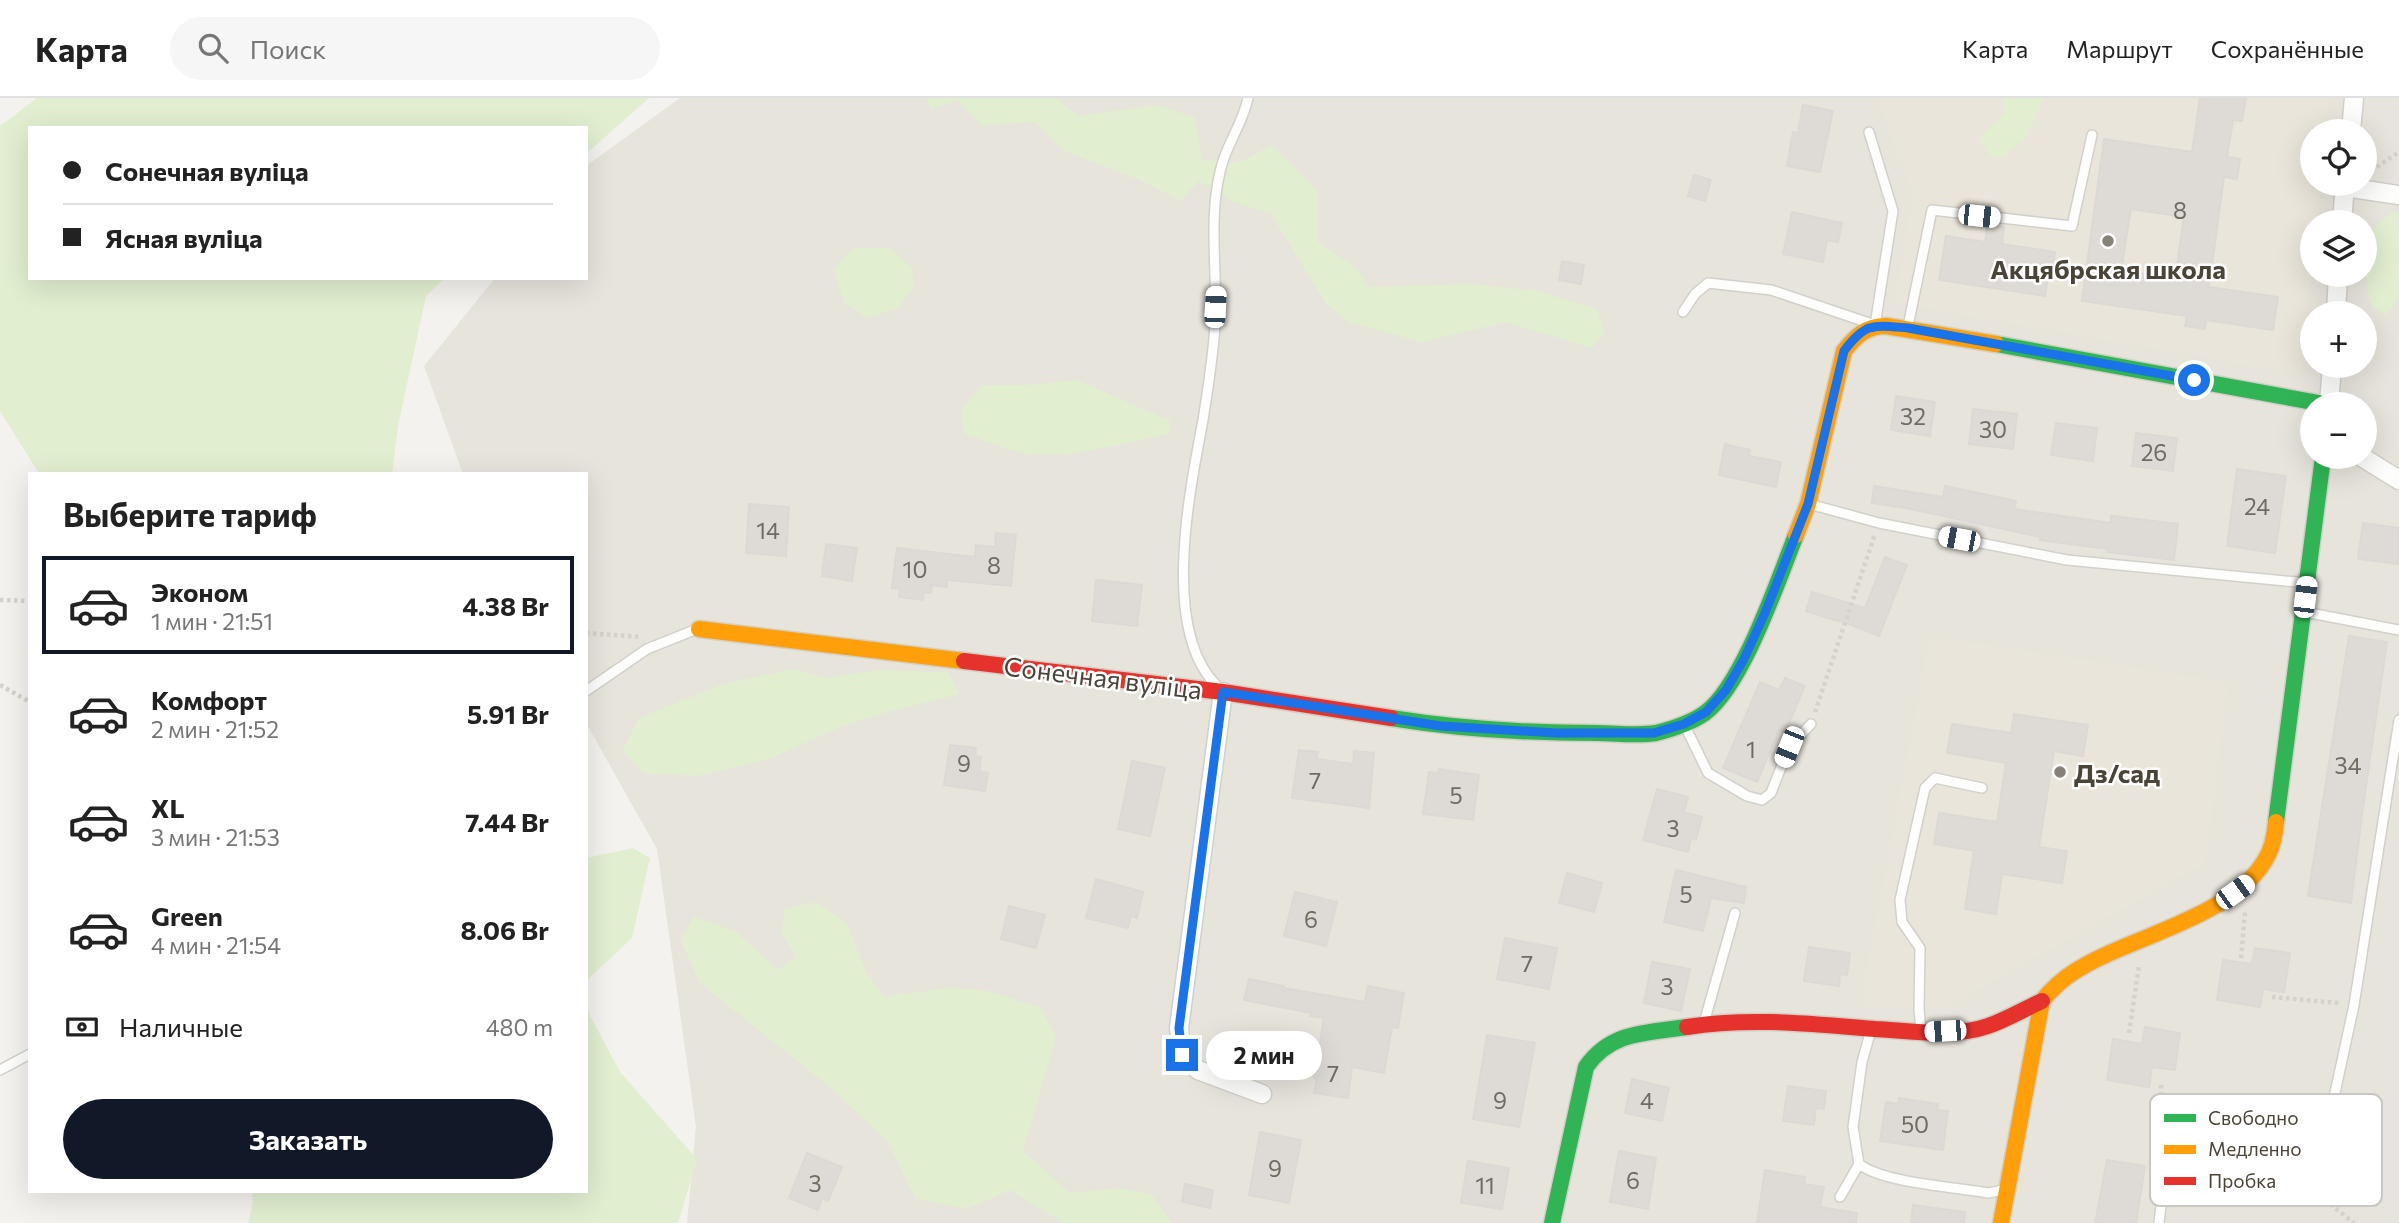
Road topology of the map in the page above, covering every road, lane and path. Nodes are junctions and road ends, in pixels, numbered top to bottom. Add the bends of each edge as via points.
1 (1248, 98) edge
2 (2354, 98) edge
3 (2352, 119) edge
4 (1868, 132) dead end
5 (2092, 135) dead end
6 (2399, 152) edge
7 (2377, 166) edge
8 (2377, 191) edge
9 (2399, 195) edge
10 (1683, 312) dead end
11 (1875, 326) junction
12 (1908, 328) junction
13 (2300, 399) edge
14 (2377, 466) edge
15 (2321, 469) edge
16 (2399, 480) edge
17 (1808, 504) junction
18 (1879, 523) junction
19 (2306, 583) junction
20 (0, 600) edge
21 (28, 601) edge
22 (2303, 611) junction
23 (699, 629) joint
24 (2399, 629) edge
25 (588, 634) edge
26 (648, 649) junction
27 (0, 685) edge
28 (588, 690) edge
29 (1223, 692) junction
30 (28, 701) edge
31 (2399, 720) edge
32 (1684, 724) junction
33 (1811, 724) joint
34 (1982, 788) dead end
35 (2248, 883) junction
36 (1735, 913) dead end
37 (2143, 941) junction
38 (2241, 958) dead end
39 (2272, 997) dead end
40 (2042, 1001) junction
41 (2354, 1005) junction
42 (1704, 1024) junction
43 (1871, 1030) junction
44 (1921, 1032) junction
45 (2129, 1033) dead end
46 (28, 1055) edge
47 (0, 1070) edge
48 (2161, 1085) dead end
49 (1262, 1094) dead end
50 (2161, 1094) edge
51 (2335, 1094) edge
52 (1859, 1164) junction
53 (2006, 1189) junction
54 (1840, 1197) dead end
55 (2333, 1206) edge
56 (1552, 1223) edge
57 (2001, 1223) edge
58 (2354, 1223) edge

1 - 29 lane via 1220,170 1208,390 1185,527 1186,614 1204,673
2 - 3 street
4 - 11 lane via 1893,211
5 - 12 lane via 2072,226 1932,210
6 - 7 path
8 - 9 street
10 - 11 lane via 1708,283 1771,290
11 - 12 street
11 - 17 street, Сонечная вуліца via 1858,333 1844,351
12 - 13 street
14 - 16 street
15 - 19 street
17 - 18 lane
17 - 32 street, Сонечная вуліца via 1738,669 1706,712
18 - 19 lane via 2067,560
18 - 33 path
19 - 22 street
20 - 21 path
22 - 24 lane
22 - 35 street via 2275,829 2268,856
23 - 26 lane
23 - 29 street, Сонечная вуліца
25 - 26 path via 640,636
26 - 28 lane
27 - 30 path
29 - 32 street, Сонечная вуліца via 1441,726 1654,733
29 - 49 street via 1179,1028 1182,1055 1198,1070
31 - 41 lane
32 - 33 lane via 1708,773 1762,800 1771,793 1789,747
34 - 44 lane via 1935,778 1925,788 1900,900 1902,922 1920,948
35 - 37 street via 2223,901
35 - 38 path
36 - 42 lane
37 - 40 street via 2077,970
37 - 45 path
39 - 41 path
40 - 44 street via 1988,1026
40 - 53 street
41 - 51 lane
42 - 43 street via 1784,1022
42 - 56 street via 1626,1036 1597,1051 1581,1084
43 - 44 street
43 - 52 lane via 1861,1062 1853,1127
46 - 47 lane
48 - 50 path
52 - 53 lane via 1892,1178 1988,1193
52 - 54 lane
53 - 57 street
55 - 58 path

